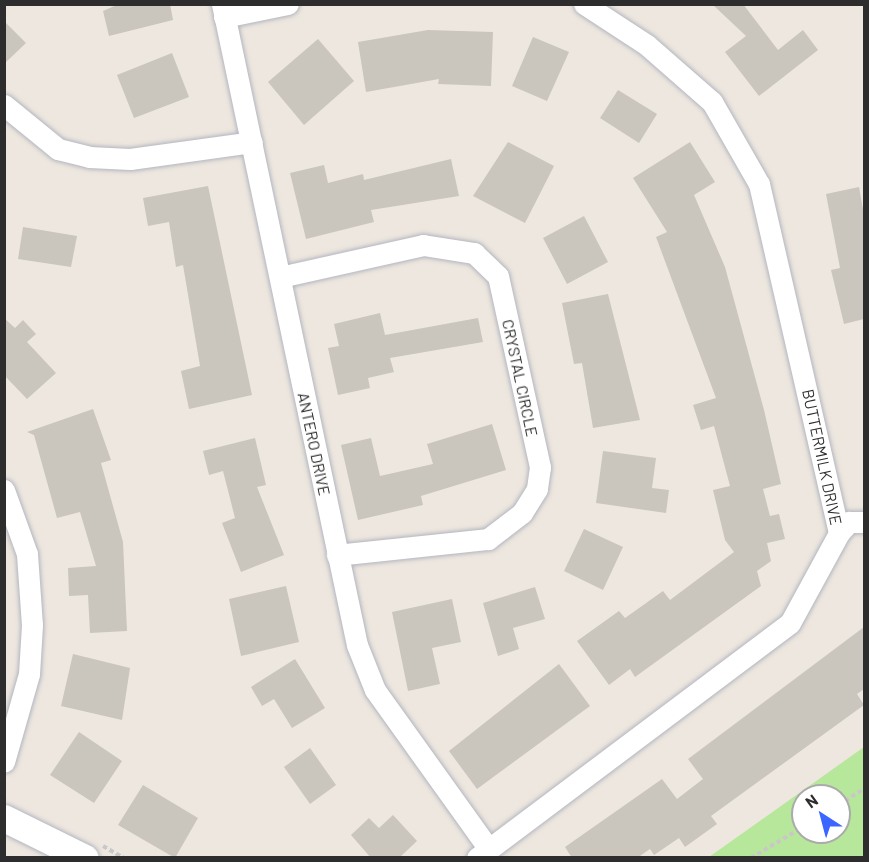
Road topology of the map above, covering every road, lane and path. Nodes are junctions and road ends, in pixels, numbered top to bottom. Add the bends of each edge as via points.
1 (288, 4) edge
2 (584, 4) edge
3 (223, 11) edge
4 (4, 105) edge
5 (252, 142) junction
6 (280, 277) junction
7 (4, 490) edge
8 (864, 522) edge
9 (839, 533) junction
10 (337, 555) junction
11 (4, 762) edge
12 (864, 789) edge
13 (851, 797) edge
14 (4, 818) edge
15 (791, 834) edge
16 (482, 853) edge
17 (85, 858) edge
18 (751, 858) edge

1 - 3 street
2 - 9 street, BUTTERMILK DRIVE via 647,45 712,102 759,184
3 - 5 street, ANTERO DRIVE
4 - 5 street via 58,148 89,158 159,156
5 - 6 street, ANTERO DRIVE
6 - 10 street, ANTERO DRIVE
6 - 10 street, CRYSTAL CIRCLE via 423,245 474,253 498,276 540,467 537,489 522,513 488,539
7 - 11 street via 27,554 32,625 29,674
8 - 9 street via 849,522
9 - 16 street, BUTTERMILK DRIVE via 790,623
10 - 16 street, ANTERO DRIVE via 357,645 375,690
12 - 13 path
14 - 17 street
15 - 18 path

